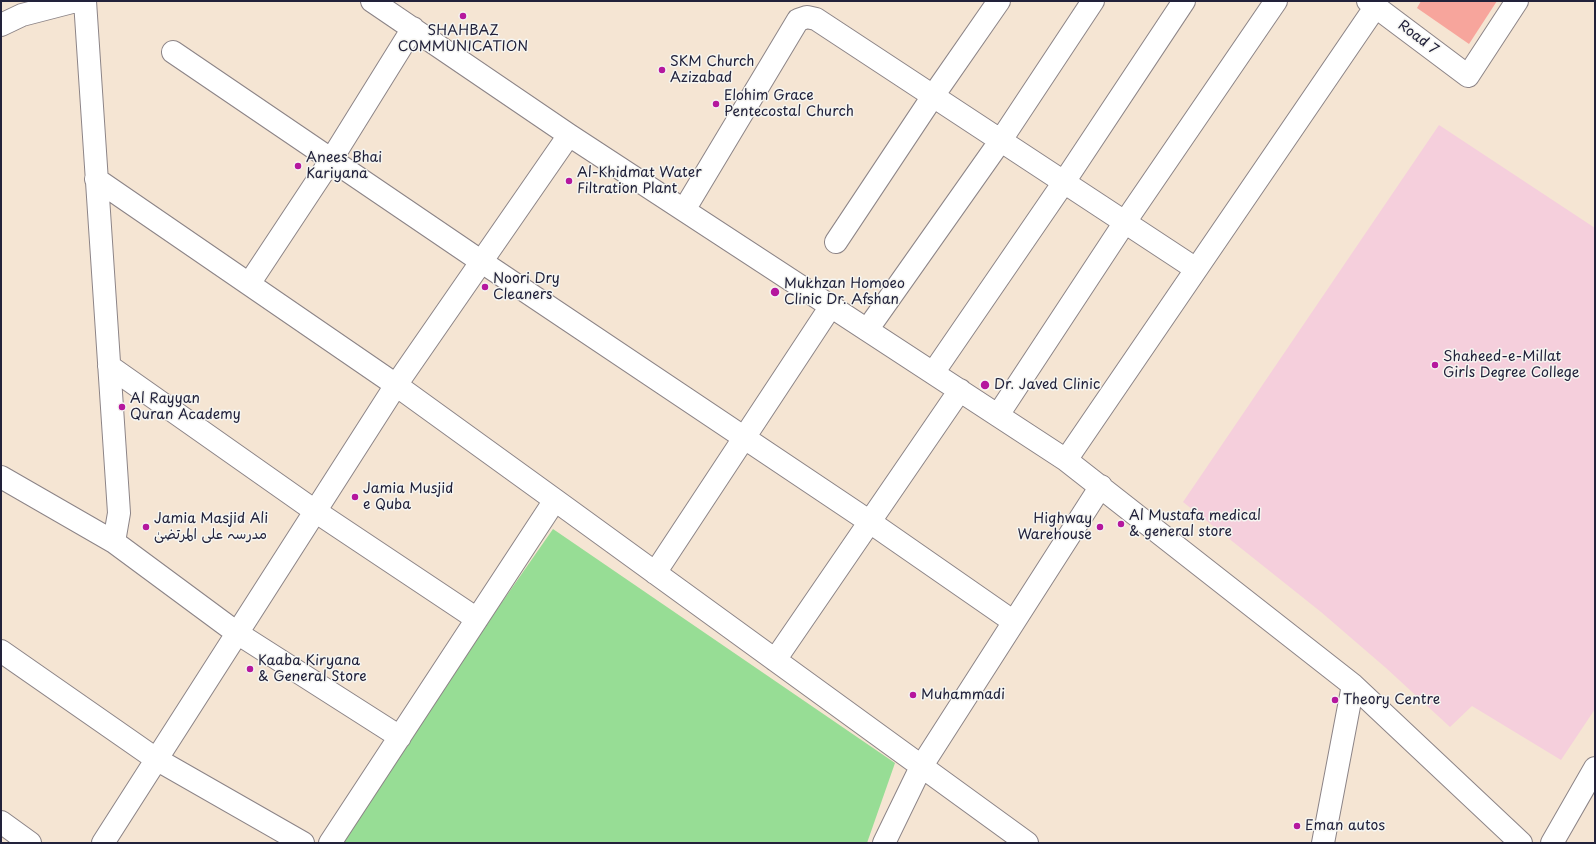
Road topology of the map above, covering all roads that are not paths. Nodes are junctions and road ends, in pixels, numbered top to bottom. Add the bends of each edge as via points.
1 (76, 1) edge
2 (85, 1) edge
3 (372, 1) edge
4 (999, 1) edge
5 (1093, 1) edge
6 (1184, 1) edge
7 (1276, 1) edge
8 (1517, 1) edge
9 (1372, 4) edge
10 (1, 25) edge
11 (413, 28) junction
12 (173, 52) dead end
13 (933, 96) junction
14 (569, 135) junction
15 (1001, 140) junction
16 (331, 160) junction
17 (96, 179) junction
18 (1064, 182) junction
19 (684, 210) junction
20 (1125, 222) junction
21 (836, 242) dead end
22 (482, 262) junction
23 (1196, 269) junction
24 (249, 284) junction
25 (831, 306) junction
26 (868, 330) junction
27 (109, 366) junction
28 (933, 373) junction
29 (396, 385) junction
30 (960, 390) junction
31 (998, 415) junction
32 (744, 438) junction
33 (1066, 460) junction
34 (1, 477) edge
35 (1101, 486) junction
36 (555, 500) junction
37 (315, 511) junction
38 (870, 522) junction
39 (114, 542) junction
40 (655, 573) junction
41 (477, 619) junction
42 (1014, 622) junction
43 (237, 633) junction
44 (1, 651) edge
45 (775, 660) junction
46 (1353, 684) junction
47 (400, 737) junction
48 (156, 759) junction
49 (921, 767) junction
50 (1595, 768) edge
51 (1, 822) edge
52 (30, 843) edge
53 (103, 843) edge
54 (303, 843) edge
55 (330, 843) edge
56 (884, 843) edge
57 (1027, 843) edge
58 (1323, 843) edge
59 (1521, 843) edge
60 (1552, 843) edge

1 - 10 street via 22,15
2 - 17 street
3 - 11 street
4 - 13 street
5 - 15 street
6 - 18 street
7 - 20 street
8 - 9 street, Road 7 via 1468,76
9 - 23 street
11 - 14 street
11 - 16 street
12 - 16 street
13 - 15 street
13 - 19 street via 816,19 807,17 798,20
13 - 21 street
14 - 19 street
14 - 22 street
15 - 18 street
15 - 26 street
16 - 22 street
16 - 24 street
17 - 24 street
17 - 27 street
18 - 20 street
18 - 28 street
19 - 25 street
20 - 23 street
20 - 31 street
22 - 29 street
22 - 32 street
23 - 33 street
24 - 29 street
25 - 26 street
25 - 32 street
26 - 28 street
27 - 37 street
27 - 39 street via 119,513
28 - 30 street
29 - 36 street
29 - 37 street
30 - 31 street
30 - 38 street
31 - 33 street
32 - 38 street
32 - 40 street
33 - 35 street
34 - 39 street
35 - 42 street
35 - 46 street
36 - 40 street
36 - 41 street
37 - 41 street
37 - 43 street
38 - 42 street
38 - 45 street
39 - 43 street
40 - 45 street
41 - 47 street
42 - 49 street
43 - 47 street
43 - 48 street
44 - 48 street
45 - 49 street
46 - 58 street
46 - 59 street
47 - 55 street
48 - 53 street
48 - 54 street
49 - 56 street
49 - 57 street
50 - 60 street
51 - 52 street

